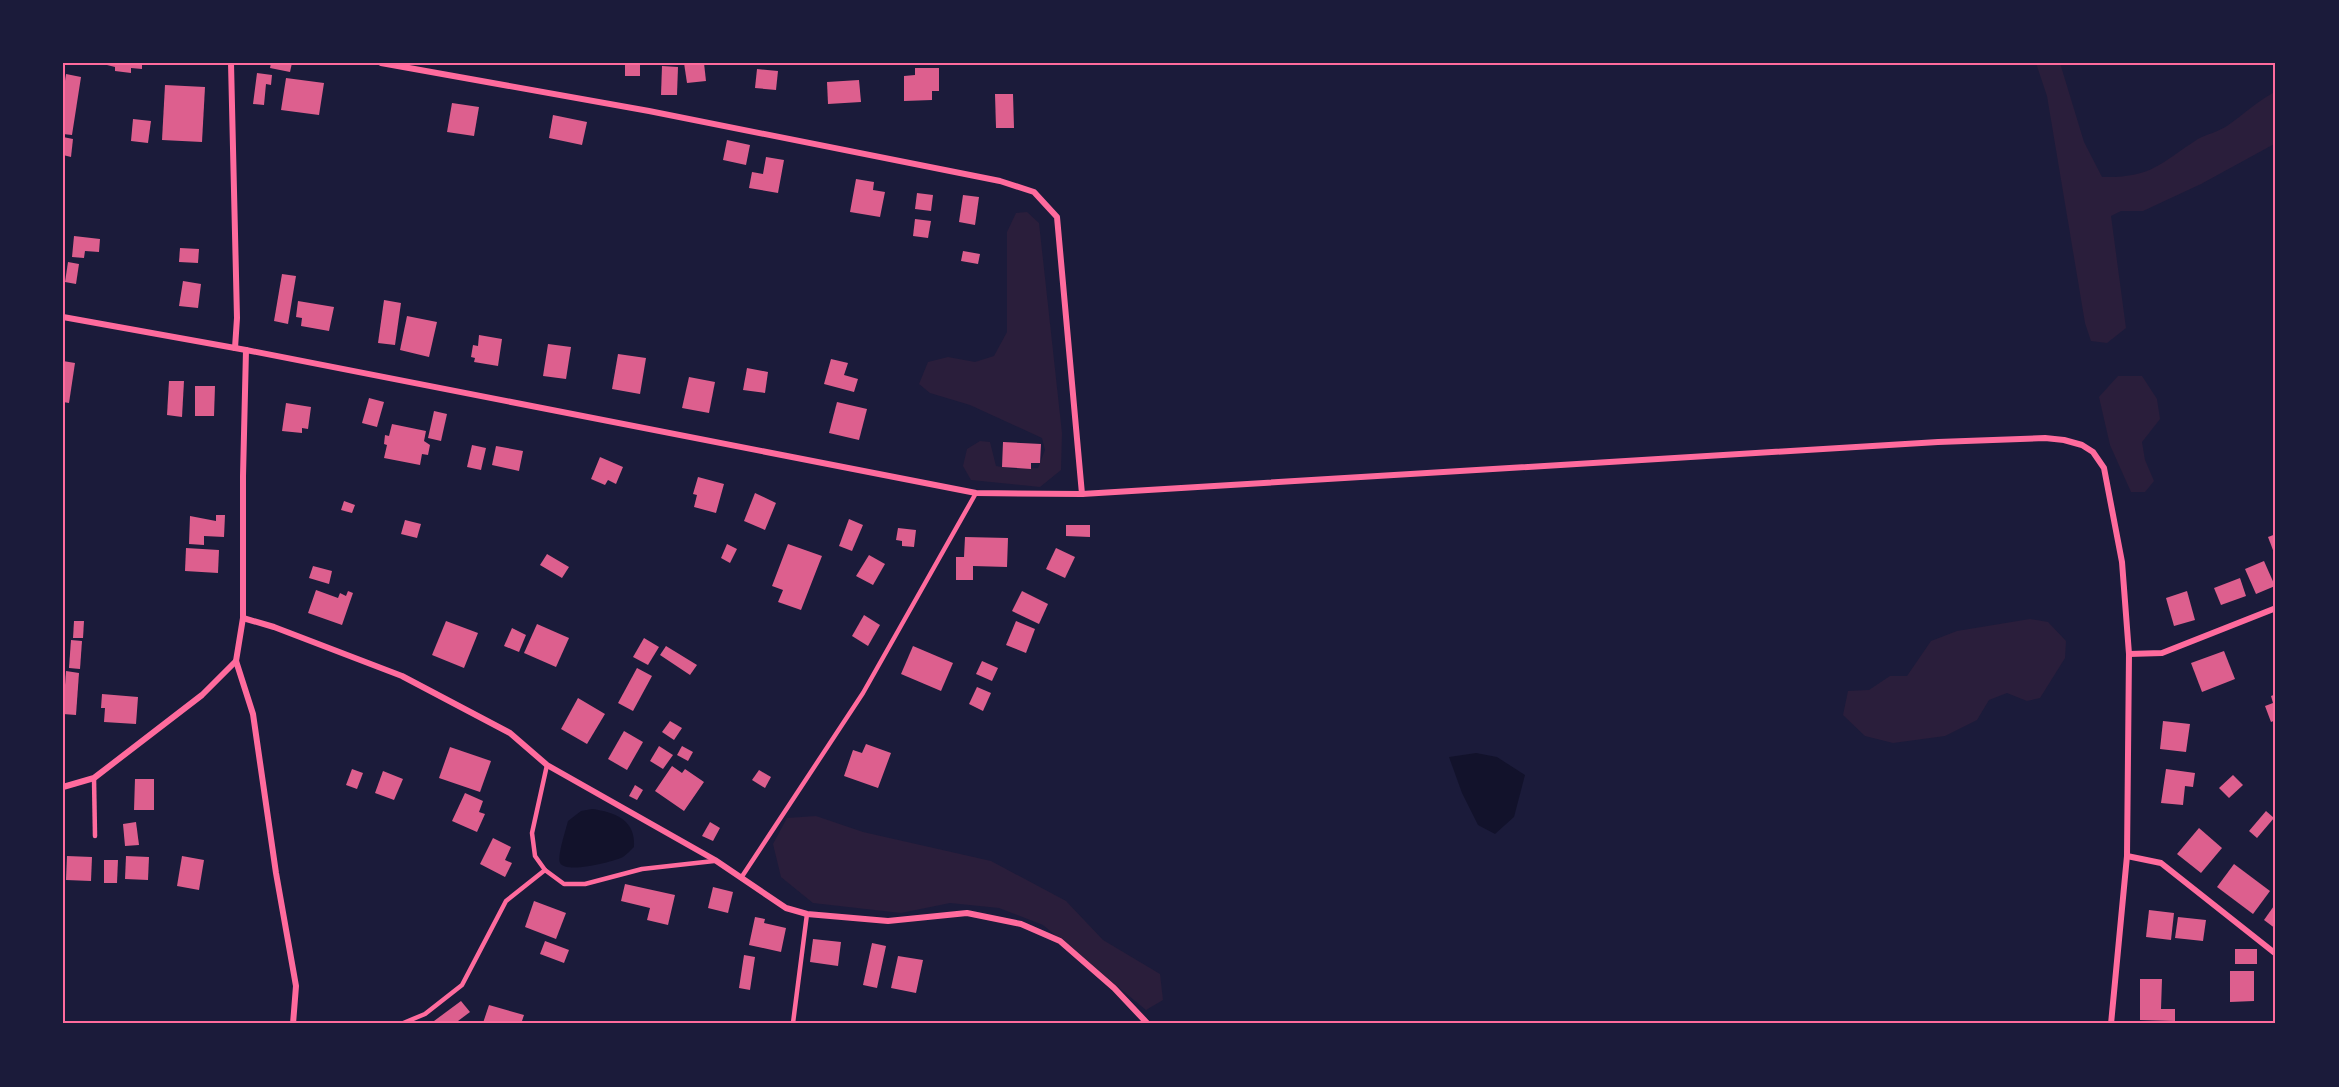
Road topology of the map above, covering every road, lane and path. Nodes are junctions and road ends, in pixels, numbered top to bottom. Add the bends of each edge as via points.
1 (231, 63) edge
2 (381, 63) edge
3 (63, 317) edge
4 (235, 348) junction
5 (246, 350) junction
6 (976, 493) junction
7 (1082, 494) junction
8 (2276, 608) edge
9 (243, 618) junction
10 (2129, 654) junction
11 (236, 661) junction
12 (547, 765) junction
13 (94, 778) junction
14 (63, 787) edge
15 (95, 836) dead end
16 (2127, 856) junction
17 (715, 860) junction
18 (545, 870) junction
19 (741, 878) junction
20 (807, 914) junction
21 (2276, 954) edge
22 (793, 1023) edge
23 (293, 1024) edge
24 (401, 1024) edge
25 (1148, 1024) edge
26 (2111, 1024) edge

1 - 4 street
2 - 7 street via 650,111 1000,181 1034,192 1057,216
3 - 4 street
4 - 5 street
5 - 6 street
5 - 9 street
6 - 7 street
6 - 19 lane via 863,693
7 - 10 street via 1927,443 2064,440 2093,452 2104,468 2122,562
8 - 10 street via 2162,653
9 - 11 street
9 - 12 street via 402,676 510,733
10 - 16 street
11 - 13 street via 202,695
11 - 23 street via 253,714 296,986
12 - 17 street
12 - 18 lane via 532,833 535,855
13 - 14 street
13 - 15 lane
16 - 21 street via 2162,863
16 - 26 street
17 - 18 lane via 642,869 585,884 564,884
17 - 19 street
18 - 24 lane via 506,901 462,984 424,1014
19 - 20 street via 786,908
20 - 22 lane
20 - 25 street via 888,921 967,913 1022,924 1060,941

